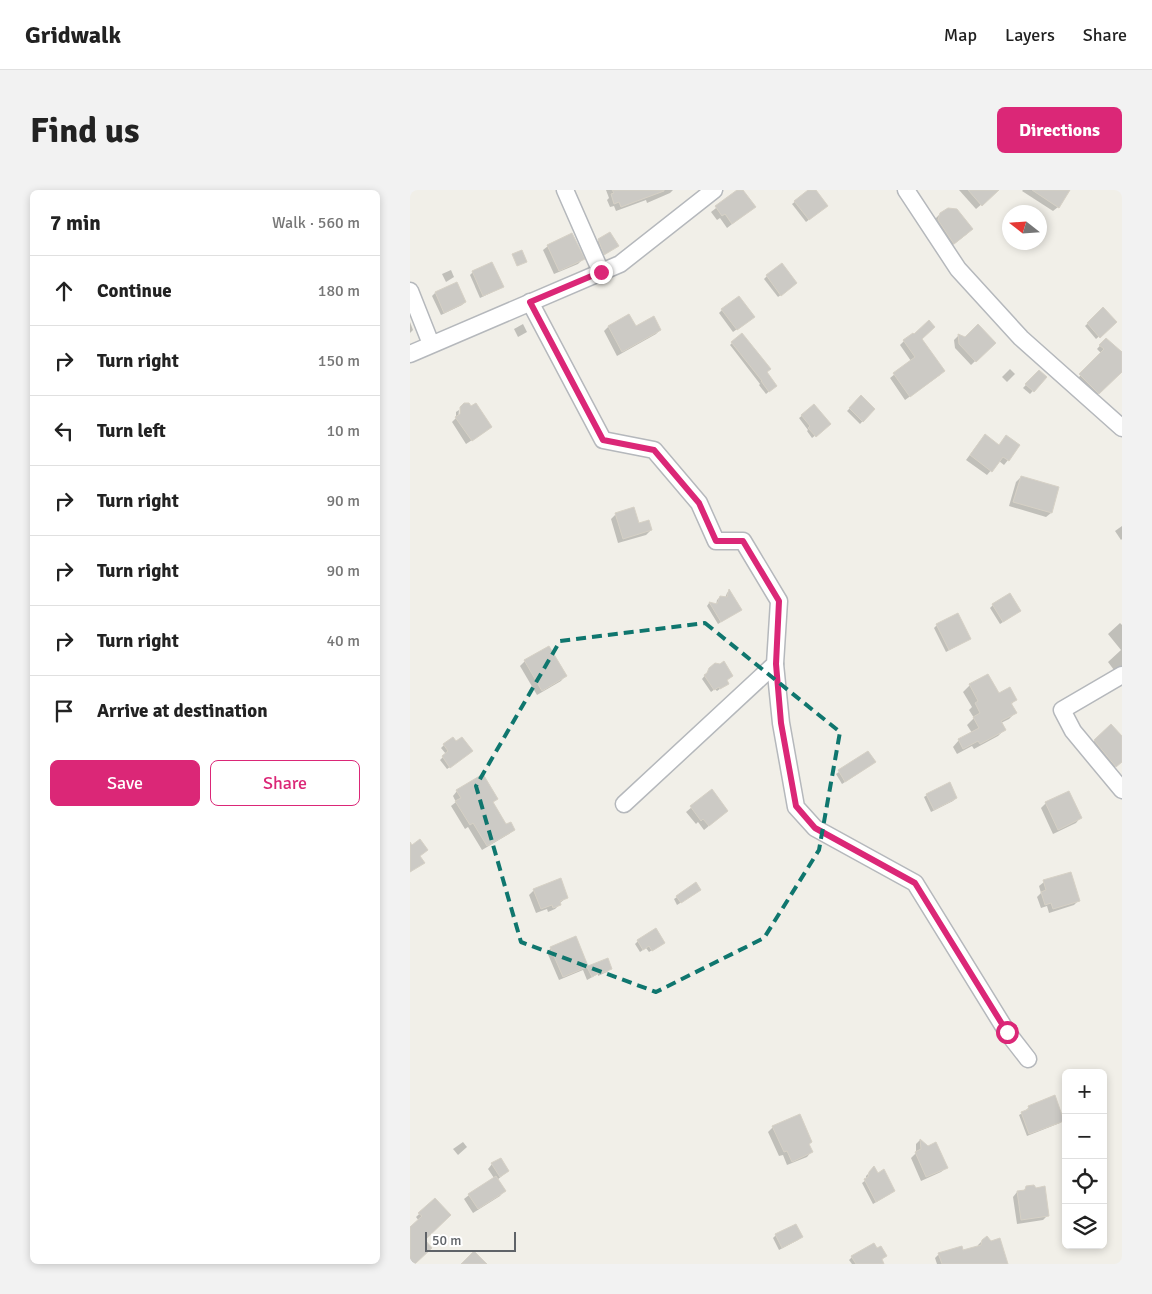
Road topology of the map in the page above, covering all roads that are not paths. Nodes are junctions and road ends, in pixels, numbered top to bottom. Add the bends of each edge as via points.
1 (565, 190) edge
2 (714, 190) edge
3 (906, 190) edge
4 (601, 272) junction
5 (410, 291) edge
6 (530, 302) junction
7 (431, 344) junction
8 (410, 354) edge
9 (1122, 428) edge
10 (776, 664) junction
11 (1122, 675) edge
12 (1122, 790) edge
13 (624, 804) dead end
14 (1028, 1059) dead end

1 - 4 street
2 - 4 street via 620,264
3 - 9 street via 958,269 1021,338
4 - 6 street
5 - 7 street
6 - 7 street
6 - 10 street via 603,440 654,450 699,503 716,541 743,541 779,601
7 - 8 street
10 - 13 street
10 - 14 street via 781,723 796,806 815,828 915,883 1007,1032
11 - 12 street via 1062,710 1073,731

